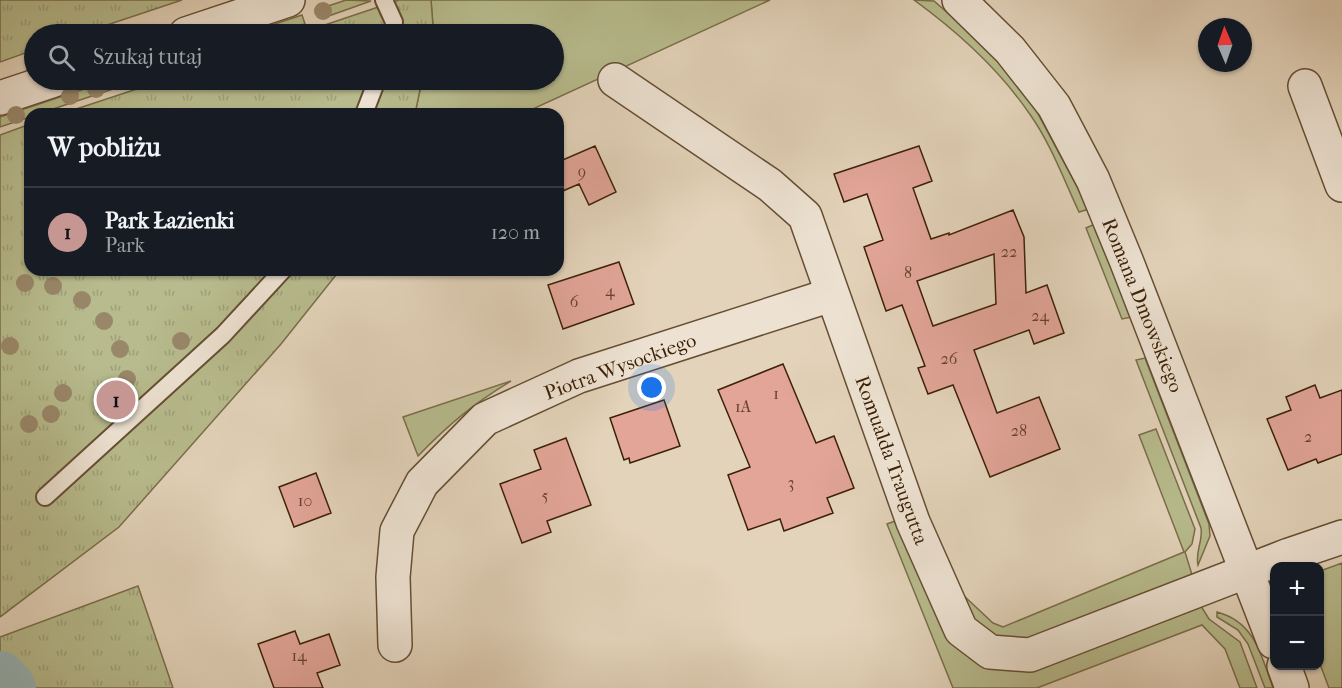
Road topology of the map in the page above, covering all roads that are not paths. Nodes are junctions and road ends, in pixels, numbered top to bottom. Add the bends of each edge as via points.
1 (288, 0) edge
2 (384, 0) edge
3 (959, 0) edge
4 (216, 24) edge
5 (394, 24) edge
6 (615, 80) dead end
7 (1305, 86) dead end
8 (24, 90) edge
9 (373, 90) edge
10 (0, 98) edge
11 (366, 108) edge
12 (1342, 185) edge
13 (277, 276) edge
14 (831, 295) junction
15 (45, 497) dead end
16 (1342, 537) edge
17 (1247, 571) junction
18 (1270, 629) edge
19 (395, 645) dead end
20 (1285, 670) edge
21 (1292, 688) edge

1 - 4 street
2 - 5 lane
3 - 17 street, Romana Dmowskiego via 1010,50 1054,106 1093,180
6 - 14 street, Romualda Traugutta via 770,185 805,216
7 - 12 street
8 - 10 street
9 - 11 lane
13 - 15 lane via 223,335
14 - 17 street, Romualda Traugutta via 913,522 956,620 961,630 990,652 1030,655
14 - 19 street, Piotra Wysockiego via 579,376 485,419 422,483 397,531 393,577
16 - 17 street, Romualda Traugutta
17 - 18 street, Romana Dmowskiego
20 - 21 street

